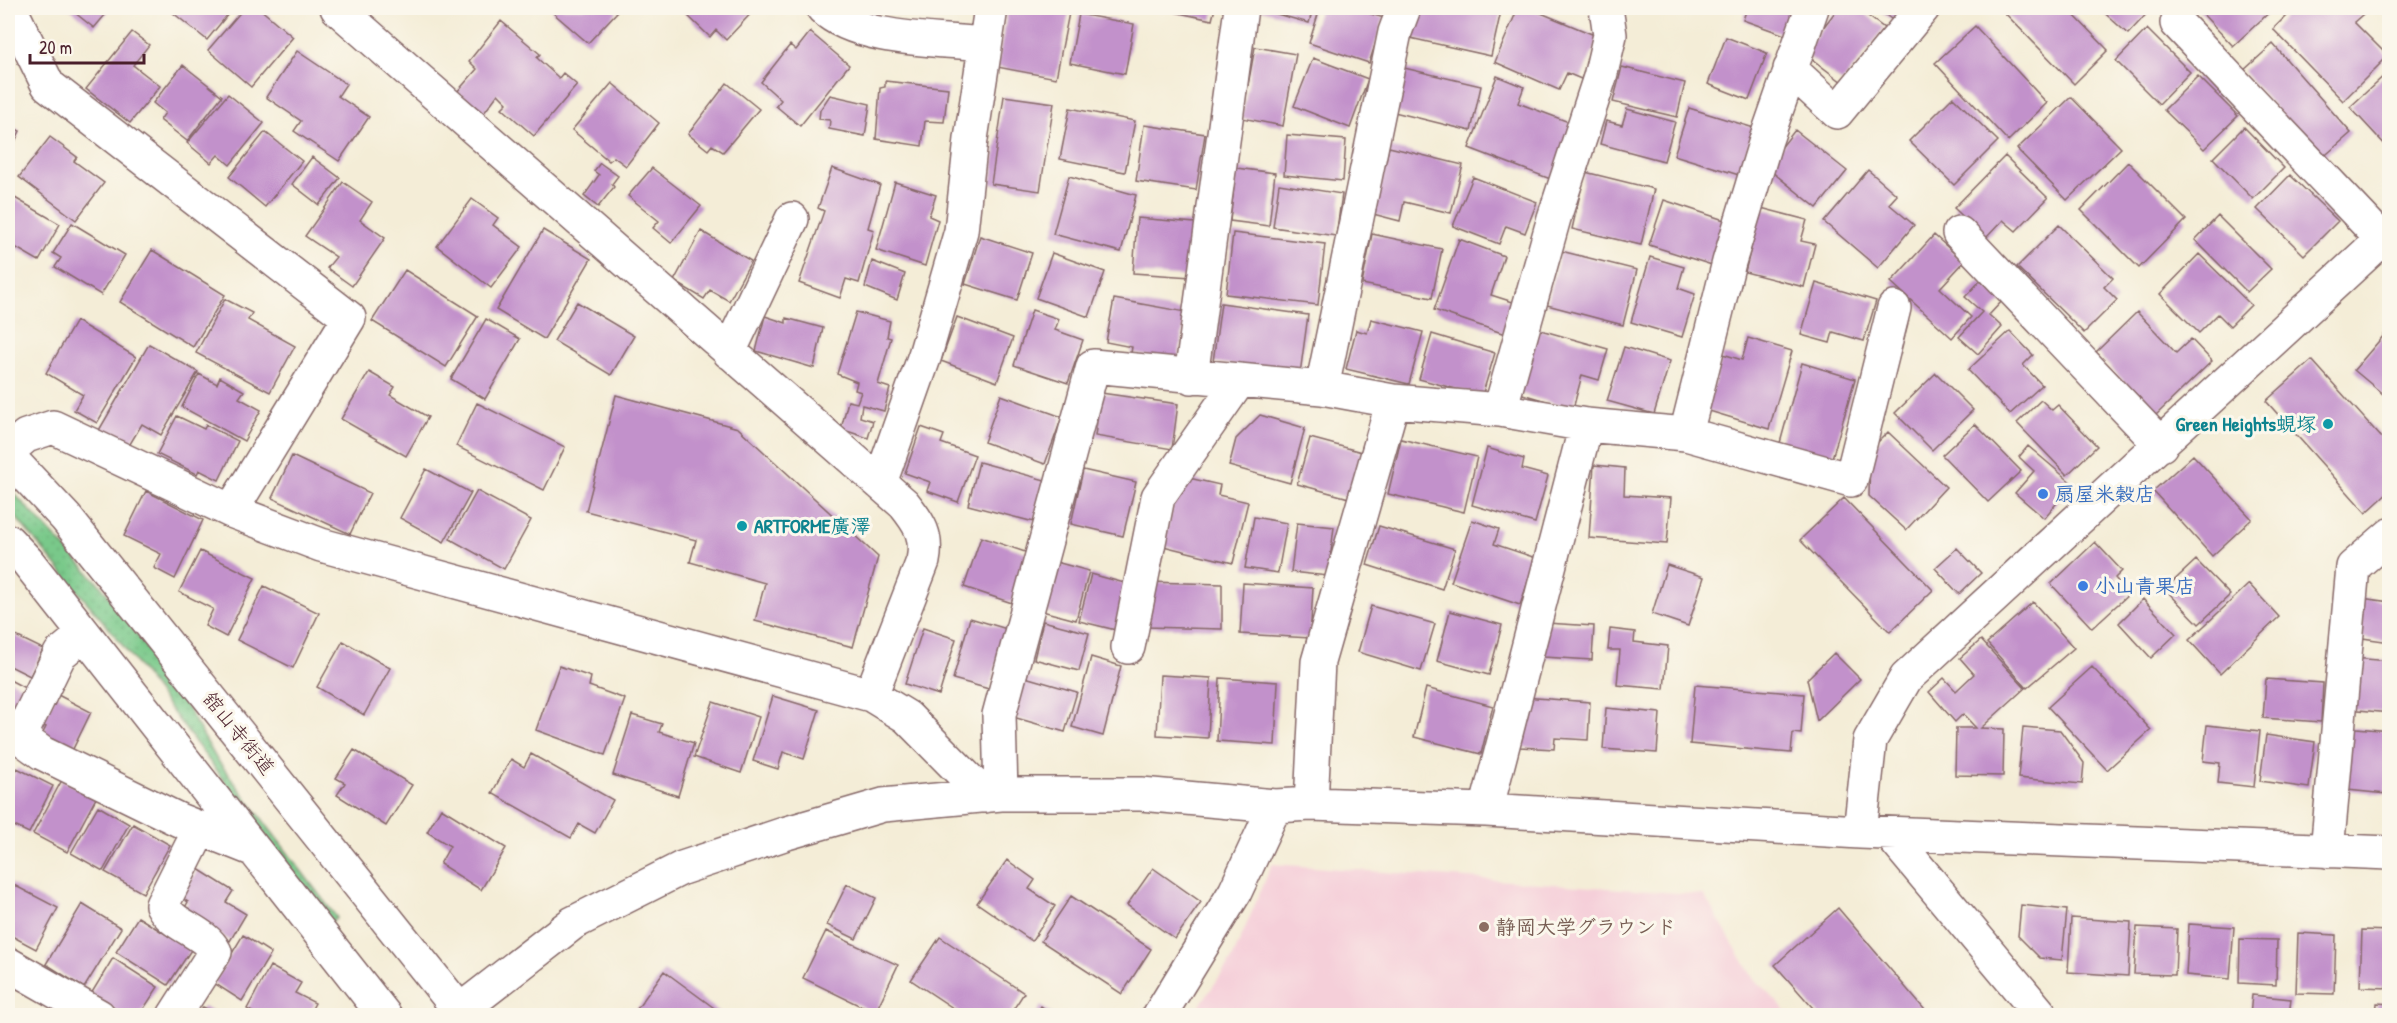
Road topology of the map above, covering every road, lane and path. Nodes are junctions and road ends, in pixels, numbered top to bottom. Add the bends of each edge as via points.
1 (10, 8) edge
2 (336, 8) edge
3 (823, 8) edge
4 (991, 8) edge
5 (1240, 8) edge
6 (1404, 8) edge
7 (1606, 8) edge
8 (1812, 8) edge
9 (1923, 8) edge
10 (2177, 23) dead end
11 (984, 44) junction
12 (1790, 69) junction
13 (792, 219) dead end
14 (1959, 233) dead end
15 (2386, 235) edge
16 (1894, 308) dead end
17 (729, 352) junction
18 (1191, 377) junction
19 (1239, 381) junction
20 (1322, 388) junction
21 (1393, 401) junction
22 (1500, 410) junction
23 (1586, 426) junction
24 (1686, 434) junction
25 (2161, 445) junction
26 (8, 451) edge
27 (8, 456) edge
28 (880, 483) junction
29 (231, 511) junction
30 (2390, 535) edge
31 (8, 541) edge
32 (84, 634) junction
33 (1128, 647) dead end
34 (871, 695) junction
35 (993, 795) junction
36 (1311, 804) junction
37 (1275, 806) junction
38 (1486, 810) junction
39 (200, 828) junction
40 (1875, 833) junction
41 (254, 850) junction
42 (2327, 851) junction
43 (2390, 854) edge
44 (8, 964) edge
45 (459, 1013) edge
46 (99, 1016) edge
47 (174, 1016) edge
48 (385, 1016) edge
49 (1159, 1016) edge
50 (2042, 1016) edge

1 - 29 street via 48,85 349,318
2 - 17 street
3 - 11 street via 832,16 877,33
4 - 11 street
5 - 18 street
6 - 20 street via 1395,32
7 - 22 street via 1610,35 1600,77 1554,218
8 - 12 street
9 - 12 street via 1838,112
10 - 15 street
11 - 28 street via 961,231 925,355
12 - 24 street via 1729,262
13 - 17 street
14 - 25 street
15 - 25 street
16 - 24 street via 1851,480
17 - 28 street
18 - 19 street
18 - 35 street via 1094,366 999,715
19 - 20 street
19 - 33 street via 1158,497
20 - 21 street
21 - 22 street
21 - 36 street via 1318,662
22 - 23 street
23 - 24 street
23 - 38 street
25 - 40 street via 1906,678 1870,740
26 - 29 street via 26,435 54,427
27 - 45 street, 舘山寺街道 via 66,518
28 - 34 street via 921,525 926,543 923,561
29 - 34 street via 321,545
30 - 42 street via 2353,567
31 - 32 street
32 - 39 street via 60,654 24,728 24,740 52,758
32 - 41 street
34 - 35 street via 907,717
35 - 37 street via 1141,794
35 - 45 street via 883,805 682,868 573,923
36 - 37 street
36 - 38 street
37 - 49 street via 1235,892
38 - 40 street
39 - 41 street
39 - 47 street via 162,906 167,915 211,944 215,952
40 - 42 street
40 - 50 street
41 - 48 street
42 - 43 street
44 - 46 street

